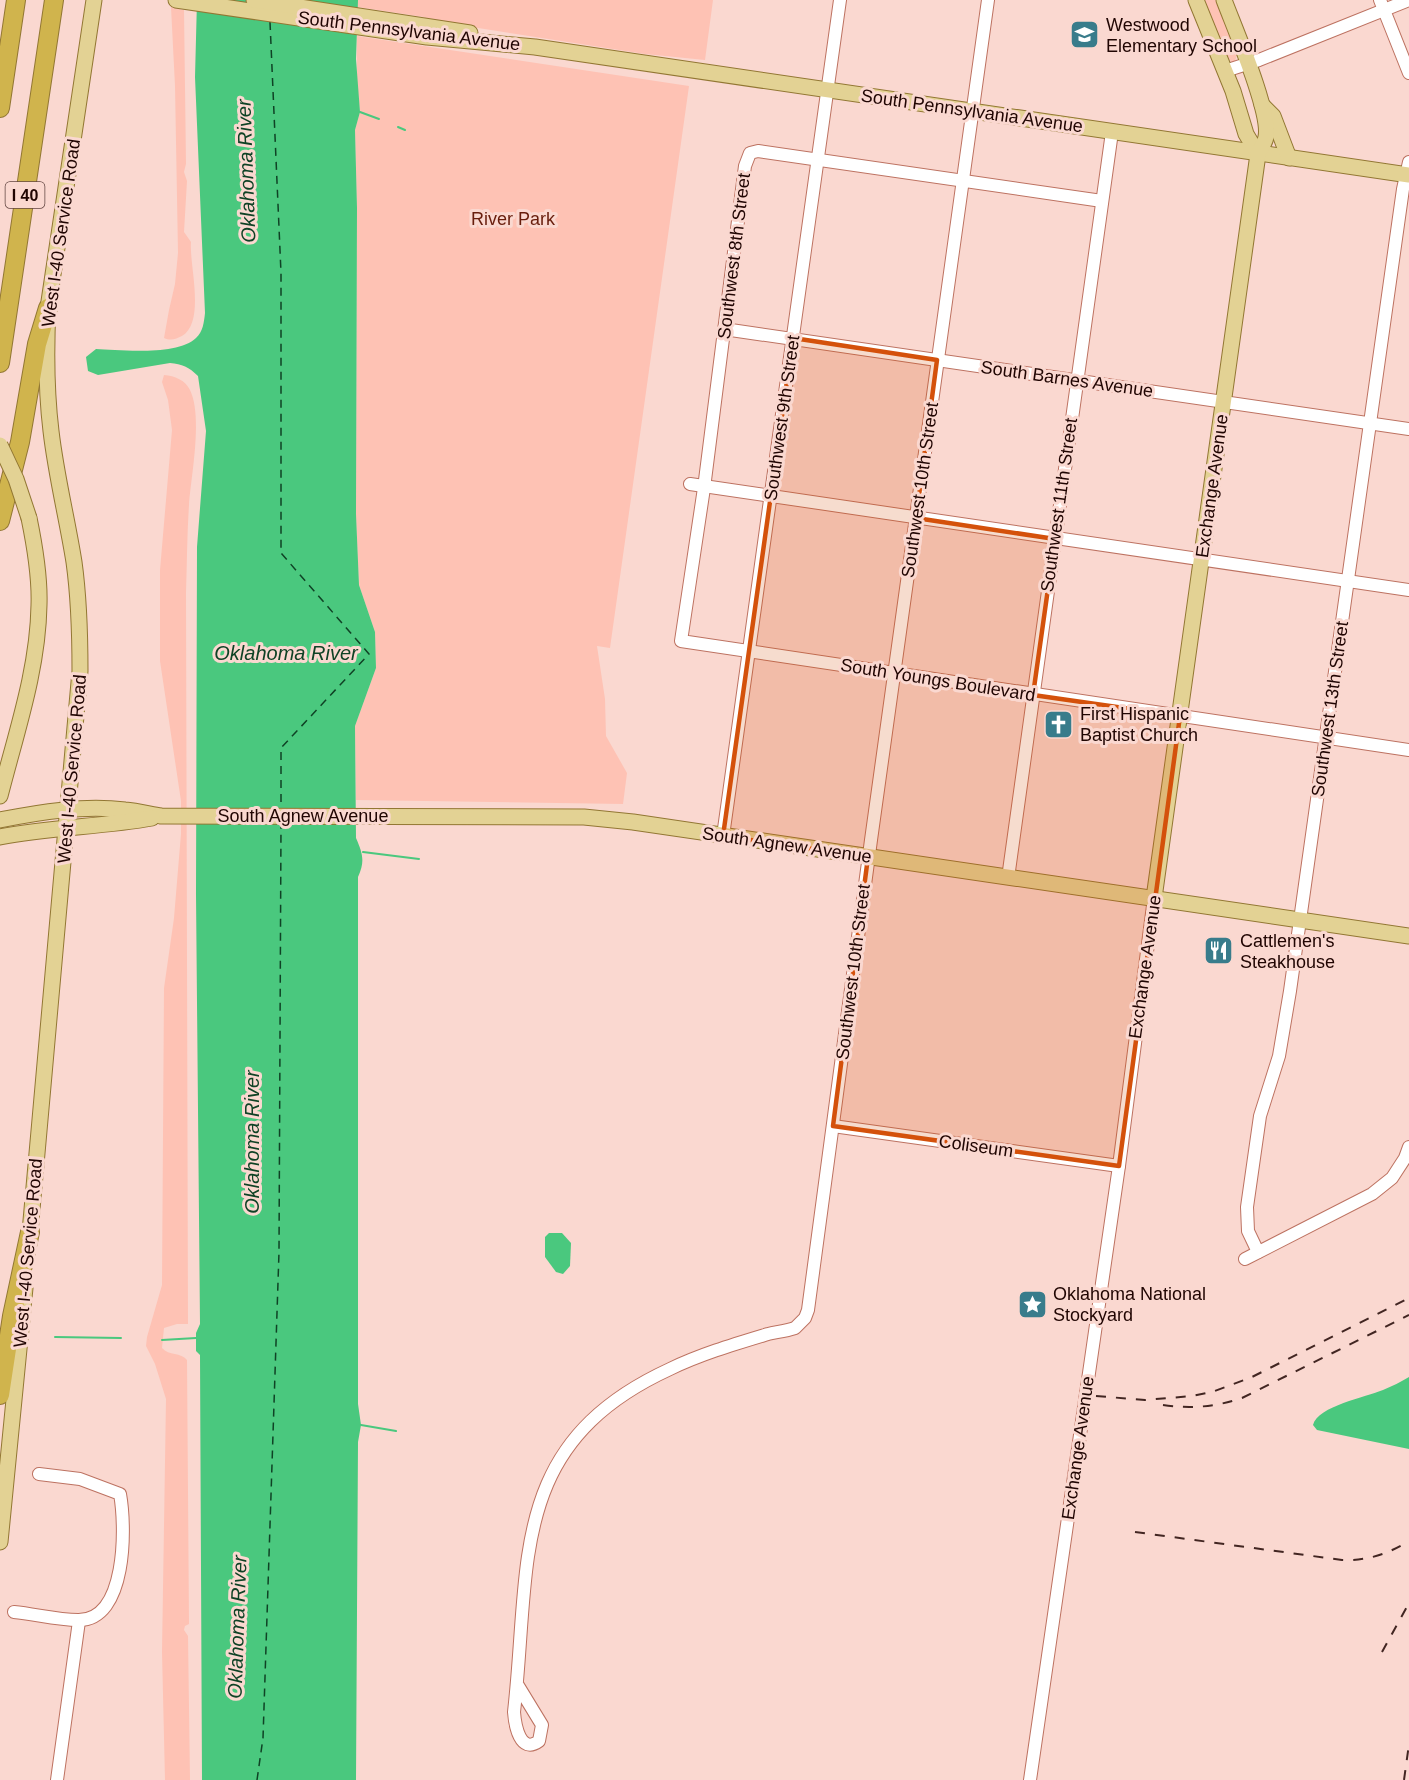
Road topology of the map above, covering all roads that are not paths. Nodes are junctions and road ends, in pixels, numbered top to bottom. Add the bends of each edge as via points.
1 (16, 0) edge
2 (54, 0) edge
3 (94, 0) edge
4 (176, 0) edge
5 (254, 0) edge
6 (840, 0) edge
7 (988, 0) edge
8 (1196, 0) edge
9 (1224, 0) edge
10 (1409, 0) edge
11 (1382, 5) edge
12 (426, 31) junction
13 (1248, 63) junction
14 (1225, 71) junction
15 (1409, 73) edge
16 (827, 90) junction
17 (1260, 103) junction
18 (0, 104) edge
19 (972, 111) junction
20 (1112, 132) junction
21 (1258, 154) junction
22 (1289, 158) junction
23 (818, 160) junction
24 (1408, 171) edge
25 (962, 180) junction
26 (1102, 201) junction
27 (48, 308) junction
28 (724, 329) junction
29 (793, 338) junction
30 (937, 360) junction
31 (0, 363) edge
32 (1077, 380) junction
33 (1223, 403) junction
34 (1370, 423) junction
35 (1409, 429) edge
36 (0, 445) edge
37 (690, 484) dead end
38 (704, 488) junction
39 (770, 495) junction
40 (916, 518) junction
41 (0, 521) edge
42 (1055, 538) junction
43 (1202, 560) junction
44 (1348, 581) junction
45 (1409, 590) edge
46 (681, 641) joint
47 (750, 652) junction
48 (895, 673) junction
49 (1033, 695) junction
50 (1180, 716) junction
51 (1326, 738) junction
52 (1409, 750) edge
53 (72, 778) junction
54 (0, 796) edge
55 (98, 808) junction
56 (69, 810) junction
57 (124, 816) junction
58 (0, 820) edge
59 (68, 827) junction
60 (723, 836) junction
61 (0, 837) edge
62 (868, 857) junction
63 (1008, 878) junction
64 (1154, 898) junction
65 (1300, 921) junction
66 (1409, 936) edge
67 (833, 1126) junction
68 (1409, 1148) edge
69 (1119, 1166) junction
70 (30, 1232) junction
71 (1258, 1252) junction
72 (1245, 1259) dead end
73 (0, 1395) edge
74 (39, 1474) dead end
75 (0, 1542) edge
76 (14, 1612) dead end
77 (79, 1621) junction
78 (517, 1684) dead end
79 (57, 1780) edge
80 (1030, 1780) edge

1 - 18 highway
2 - 31 highway, I 40
3 - 27 main road, West I-40 Service Road
4 - 12 main road, South Pennsylvania Avenue
5 - 12 main road, South Pennsylvania Avenue
6 - 16 street, Southwest 9th Street
7 - 19 street, Southwest 10th Street
8 - 14 main road
9 - 13 main road, Exchange Avenue
10 - 11 street
11 - 13 street
11 - 15 street
12 - 16 main road, South Pennsylvania Avenue
13 - 14 street
13 - 17 main road, Exchange Avenue
14 - 21 main road via 1246,134
16 - 19 main road, South Pennsylvania Avenue
16 - 23 street, Southwest 9th Street
17 - 21 main road, Exchange Avenue via 1266,137
17 - 22 main road via 1273,116
19 - 20 main road, South Pennsylvania Avenue
19 - 25 street, Southwest 10th Street
20 - 21 main road, South Pennsylvania Avenue
20 - 26 street, Southwest 11th Street
21 - 22 main road, South Pennsylvania Avenue
21 - 33 main road, Exchange Avenue
22 - 24 main road, South Pennsylvania Avenue
23 - 25 street, Southwest 8th Street
23 - 28 street, Southwest 8th Street via 758,151 748,155
23 - 29 street, Southwest 9th Street
24 - 34 street, Southwest 13th Street
25 - 26 street, Southwest 8th Street
25 - 30 street, Southwest 10th Street
26 - 32 street, Southwest 11th Street
27 - 41 highway
27 - 53 main road, West I-40 Service Road via 51,433 74,563 80,635
28 - 29 street, South Barnes Avenue
28 - 38 street, Southwest 8th Street
29 - 30 street, South Barnes Avenue
29 - 39 street, Southwest 9th Street
30 - 32 street, South Barnes Avenue
30 - 40 street, Southwest 10th Street
32 - 33 street, South Barnes Avenue
32 - 42 street, Southwest 11th Street
33 - 34 street, South Barnes Avenue
33 - 43 main road, Exchange Avenue
34 - 35 street, South Barnes Avenue
34 - 44 street, Southwest 13th Street
36 - 54 main road, bridge via 29,518 39,577 38,625 30,679
37 - 38 street
38 - 39 street
38 - 46 street, Southwest 8th Street
39 - 40 street
39 - 47 street, Southwest 9th Street
40 - 42 street
40 - 48 street, Southwest 10th Street
42 - 43 street
42 - 49 street, Southwest 11th Street
43 - 44 street
43 - 50 main road, Exchange Avenue
44 - 45 street
44 - 51 street, Southwest 13th Street
46 - 47 street, South Youngs Boulevard
47 - 48 street, South Youngs Boulevard
47 - 60 street, Southwest 9th Street
48 - 49 street, South Youngs Boulevard
48 - 62 street, Southwest 10th Street
49 - 50 street, South Youngs Boulevard
49 - 63 street, Southwest 11th Street
50 - 51 street, South Youngs Boulevard
50 - 64 main road, Exchange Avenue
51 - 52 street, South Youngs Boulevard
51 - 65 street, Southwest 13th Street
53 - 55 main road via 82,797
53 - 56 main road, West I-40 Service Road
55 - 56 main road, South Agnew Avenue
55 - 57 main road, South Agnew Avenue
56 - 58 main road, South Agnew Avenue
56 - 59 main road, West I-40 Service Road
57 - 59 main road, South Agnew Avenue
57 - 60 main road, South Agnew Avenue via 585,817
59 - 61 main road, South Agnew Avenue
59 - 70 main road, West I-40 Service Road
60 - 62 main road, South Agnew Avenue
62 - 63 main road, South Agnew Avenue
62 - 67 street, Southwest 10th Street
63 - 64 main road, South Agnew Avenue
64 - 65 main road, South Agnew Avenue
64 - 69 street, Exchange Avenue
65 - 66 main road, South Agnew Avenue
65 - 71 street, Southwest 13th Street via 1281,1049 1260,1116 1247,1207 1248,1231
67 - 69 street, Coliseum
67 - 78 street, Southwest 10th Street via 808,1310 801,1324 700,1356 631,1389 594,1416 556,1466 542,1496 530,1542 521,1605
68 - 71 street via 1399,1168 1383,1186
69 - 80 street, Exchange Avenue
70 - 73 highway
70 - 75 main road, West I-40 Service Road
71 - 72 street
74 - 77 street via 80,1479 120,1494 123,1541 115,1590 98,1615
76 - 77 street
77 - 79 street

